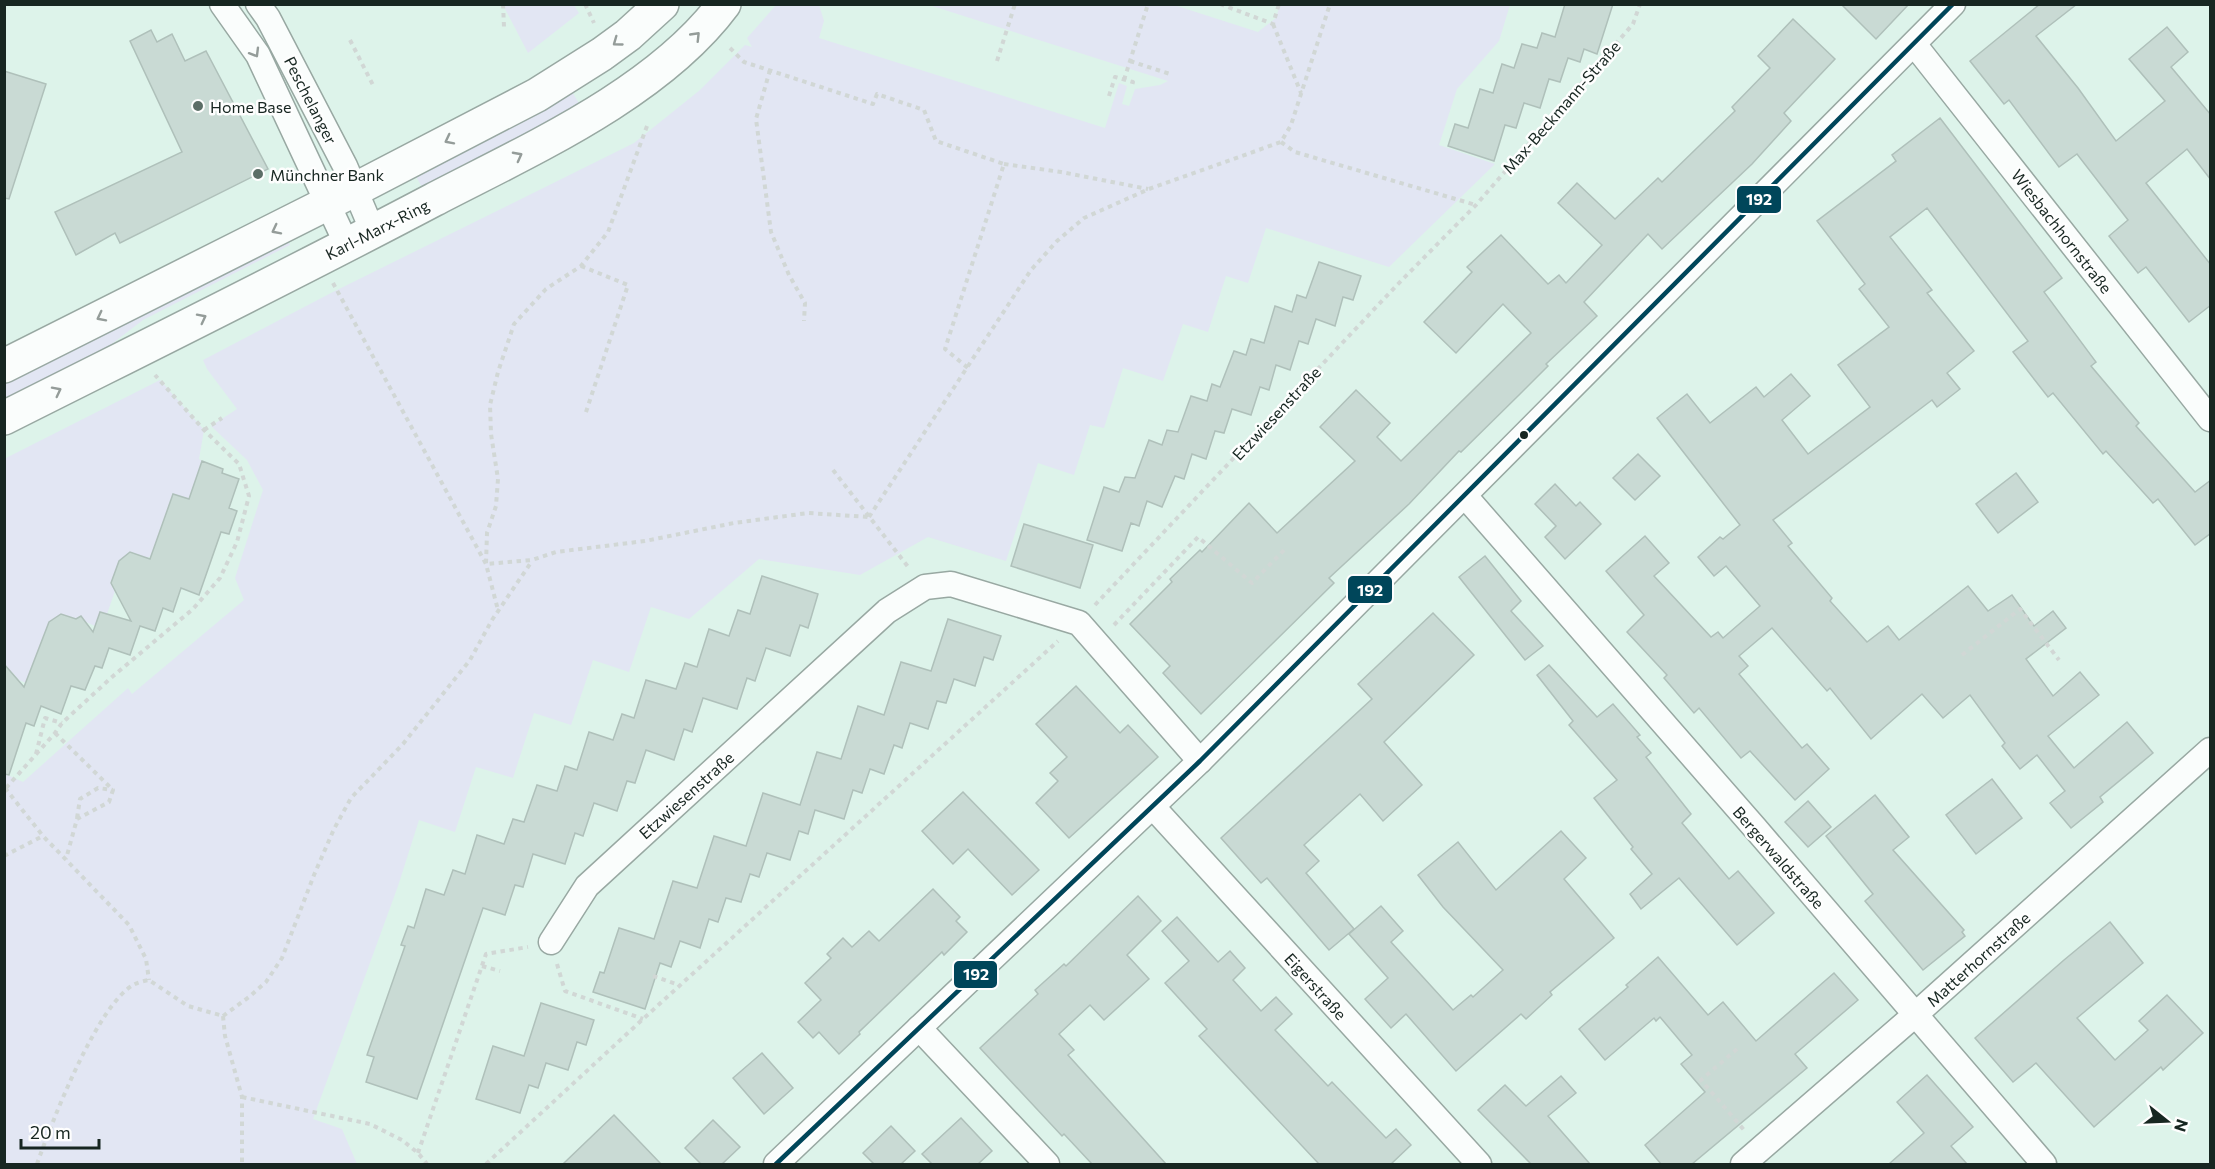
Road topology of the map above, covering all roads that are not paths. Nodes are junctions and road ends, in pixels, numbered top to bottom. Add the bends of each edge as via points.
1 (222, 4) edge
2 (258, 4) edge
3 (662, 4) edge
4 (724, 4) edge
5 (1953, 4) edge
6 (1914, 44) junction
7 (342, 196) junction
8 (360, 239) junction
9 (4, 366) edge
10 (4, 418) edge
11 (2211, 419) edge
12 (1465, 496) junction
13 (2211, 750) edge
14 (1200, 761) junction
15 (1153, 807) junction
16 (551, 942) road end
17 (1916, 1014) junction
18 (919, 1028) junction
19 (1752, 1157) edge
20 (776, 1164) edge
21 (1047, 1164) edge
22 (1479, 1164) edge
23 (2044, 1164) edge

1 -> 7 street, Peschelanger via 258,55
2 - 7 street, Peschelanger via 268,18
3 -> 7 main road via 628,35 570,75
8 -> 4 main road, Karl-Marx-Ring via 552,138 634,89 676,56
5 - 6 street
6 - 11 street, Wiesbachhornstraße
6 - 12 street
7 - 8 street, Peschelanger
7 -> 9 main road
10 -> 8 main road, Karl-Marx-Ring
12 - 14 street
12 - 17 street, Bergerwaldstraße
13 - 17 street, Matterhornstraße
14 - 15 street
14 - 16 street, Etzwiesenstraße via 1079,623 951,584 925,587 887,611 587,886
15 - 18 street
15 - 22 street, Eigerstraße
17 - 19 street, Matterhornstraße
17 - 23 street, Bergerwaldstraße
18 - 20 street
18 - 21 street

